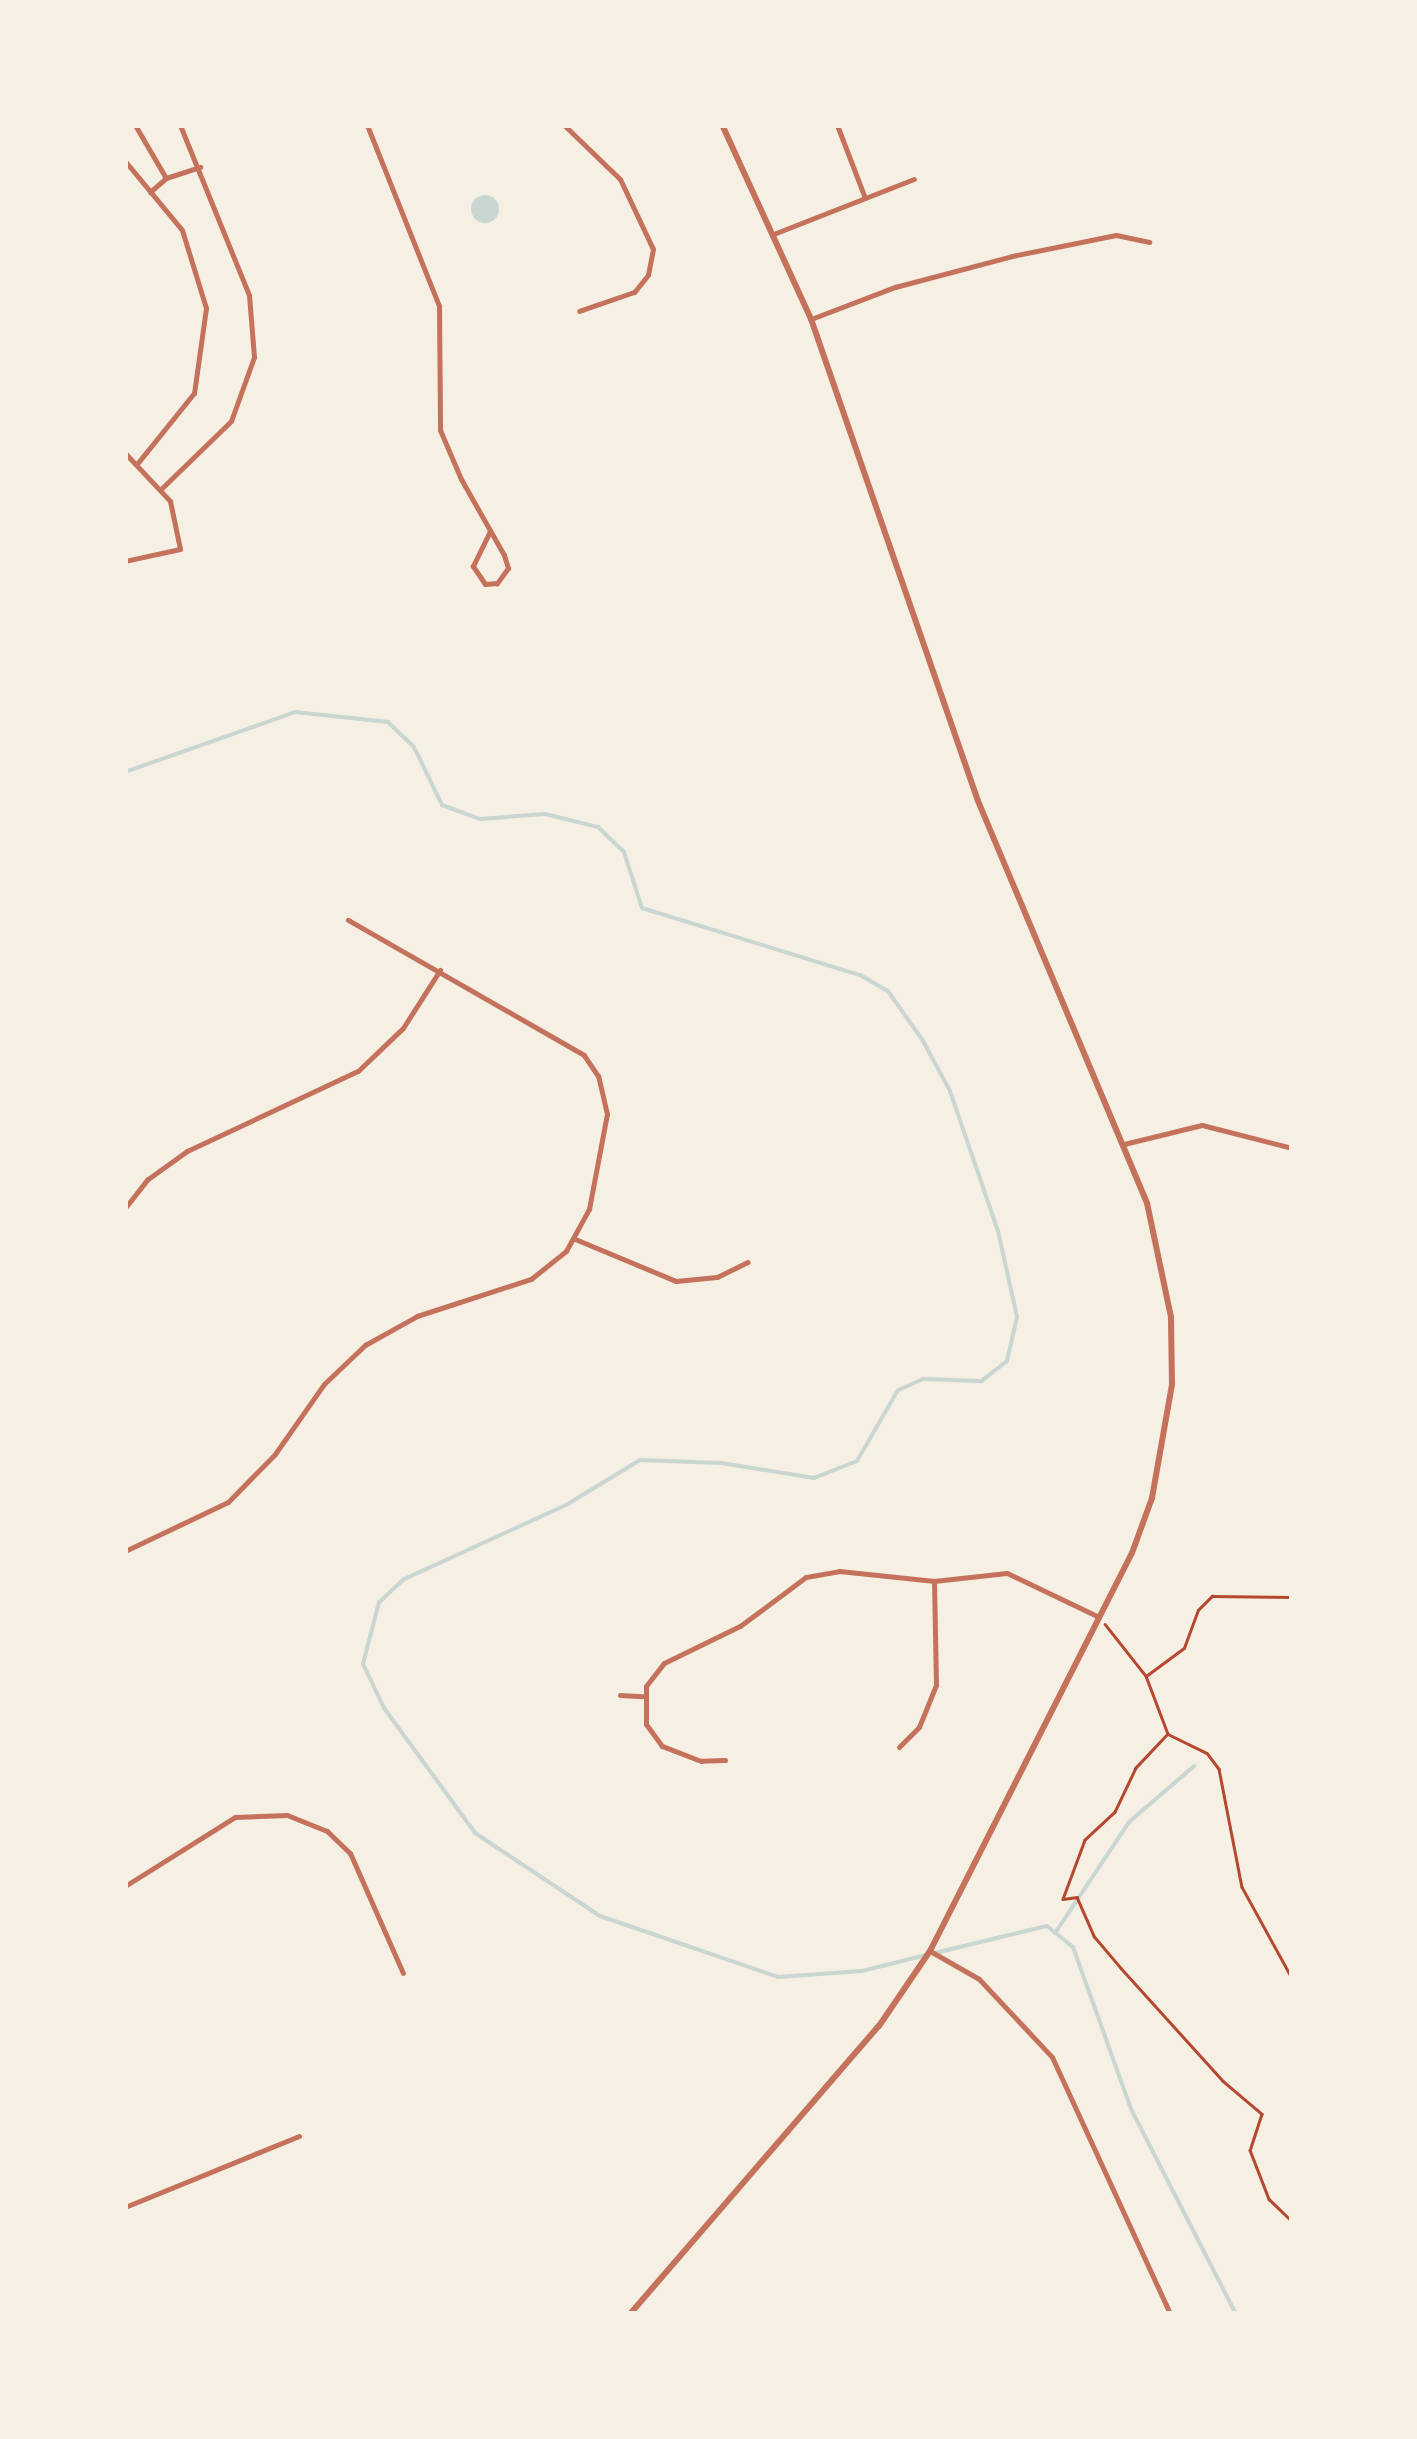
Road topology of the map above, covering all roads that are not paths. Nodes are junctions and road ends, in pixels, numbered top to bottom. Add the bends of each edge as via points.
1 (136, 125) edge
2 (180, 125) edge
3 (367, 125) edge
4 (564, 125) edge
5 (722, 125) edge
6 (836, 125) edge
7 (125, 161) edge
8 (200, 166) junction
9 (166, 178) junction
10 (914, 179) dead end
11 (150, 192) junction
12 (866, 198) junction
13 (776, 234) junction
14 (1149, 242) dead end
15 (579, 311) dead end
16 (812, 319) junction
17 (125, 453) edge
18 (137, 464) junction
19 (162, 488) junction
20 (490, 531) junction
21 (125, 561) edge
22 (348, 920) dead end
23 (440, 970) junction
24 (1124, 1144) junction
25 (1292, 1148) edge
26 (125, 1208) edge
27 (575, 1240) junction
28 (748, 1262) dead end
29 (125, 1552) edge
30 (934, 1581) junction
31 (1099, 1617) junction
32 (620, 1695) dead end
33 (643, 1696) junction
34 (899, 1747) dead end
35 (725, 1760) dead end
36 (125, 1886) edge
37 (930, 1951) junction
38 (402, 1973) dead end
39 (299, 2136) dead end
40 (125, 2207) edge
41 (630, 2314) edge
42 (1170, 2314) edge

1 - 9 street
2 - 8 street
3 - 20 street via 439,306 440,430
4 - 15 street via 620,179 653,249 648,275 634,292
5 - 13 street
6 - 12 street
7 - 11 street
8 - 9 street
8 - 19 street via 248,295 254,357 231,421
9 - 11 street
10 - 12 street
11 - 18 street via 174,216 196,260 206,341 194,393
12 - 13 street
13 - 16 street
14 - 16 street via 1116,235 1012,256 894,287
16 - 24 street via 978,801
17 - 18 street
18 - 19 street
19 - 21 street via 180,550
20 - 20 street via 473,566 485,584 497,583 508,568
22 - 23 street
23 - 26 street via 403,1028 358,1070 187,1151 148,1180
23 - 27 street via 567,1040 598,1076 606,1130
24 - 25 street via 1202,1125
24 - 31 street via 1163,1259 1172,1384 1152,1498
27 - 28 street via 676,1281 718,1277
27 - 29 street via 531,1278 417,1316 365,1345 324,1384 242,1490 195,1522
30 - 31 street via 1007,1574
30 - 33 street via 840,1571 806,1577 740,1626 664,1662
30 - 34 street via 936,1685 918,1727
31 - 37 street
32 - 33 street
33 - 35 street via 646,1724 662,1746 702,1761
36 - 38 street via 235,1817 287,1815 326,1831 350,1853
37 - 41 street via 902,1994
37 - 42 street via 979,1979 1052,2057
39 - 40 street

